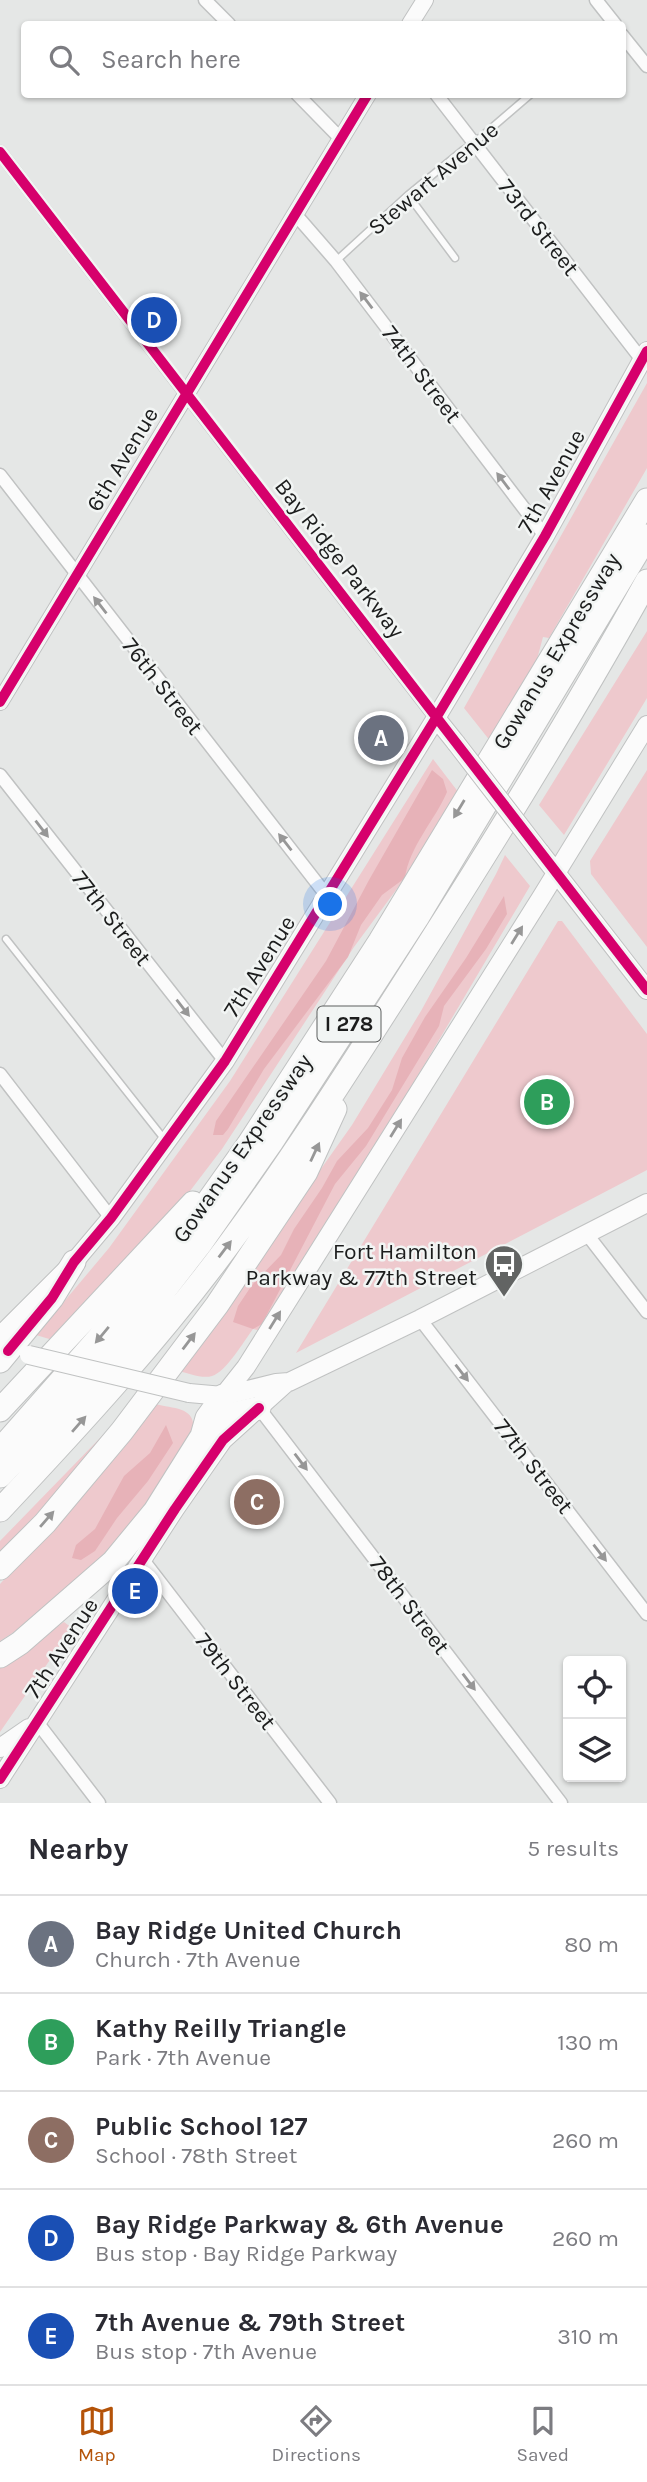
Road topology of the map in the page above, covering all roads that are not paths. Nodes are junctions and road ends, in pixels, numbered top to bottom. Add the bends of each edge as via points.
1 (205, 0) edge
2 (425, 0) edge
3 (596, 0) edge
4 (226, 21) edge
5 (412, 21) edge
6 (611, 21) edge
7 (626, 39) edge
8 (647, 65) edge
9 (301, 98) edge
10 (366, 98) edge
11 (439, 98) edge
12 (526, 98) edge
13 (341, 139) junction
14 (474, 144) junction
15 (0, 152) edge
16 (408, 195) junction
17 (296, 215) junction
18 (455, 258) dead end
19 (336, 261) junction
20 (645, 355) edge
21 (187, 394) junction
22 (0, 475) edge
23 (647, 499) edge
24 (545, 536) junction
25 (647, 536) edge
26 (76, 575) junction
27 (647, 581) edge
28 (647, 599) edge
29 (599, 668) junction
30 (0, 702) edge
31 (436, 718) junction
32 (647, 725) edge
33 (0, 775) edge
34 (556, 873) junction
35 (327, 896) junction
36 (6, 939) dead end
37 (647, 990) edge
38 (364, 1046) junction
39 (225, 1061) junction
40 (0, 1074) edge
41 (166, 1142) junction
42 (248, 1145) junction
43 (647, 1203) edge
44 (111, 1218) junction
45 (586, 1233) junction
46 (74, 1262) joint
47 (647, 1312) edge
48 (420, 1319) junction
49 (7, 1350) edge
50 (286, 1384) junction
51 (223, 1396) junction
52 (259, 1408) junction
53 (0, 1410) edge
54 (202, 1436) junction
55 (0, 1450) edge
56 (0, 1476) edge
57 (0, 1510) edge
58 (143, 1560) junction
59 (0, 1568) edge
60 (647, 1614) edge
61 (0, 1656) edge
62 (37, 1722) junction
63 (0, 1748) edge
64 (0, 1779) edge
65 (99, 1803) edge
66 (330, 1803) edge
67 (561, 1803) edge

1 - 4 street
2 - 5 street
3 - 6 street
7 - 8 street
9 - 13 street
10 - 13 street, 6th Avenue
11 - 14 street, 73rd Street
12 - 14 lane, Stewart Avenue
13 - 17 street, 6th Avenue
14 - 16 lane, Stewart Avenue
14 - 20 street, 73rd Street
15 - 21 street, Bay Ridge Parkway
16 - 18 lane
16 - 19 lane, Stewart Avenue
17 - 19 street, 74th Street
17 - 21 street, 6th Avenue
24 -> 19 street, 74th Street
20 - 24 main road, 7th Avenue
21 - 26 street, 6th Avenue
21 - 31 street, Bay Ridge Parkway
22 - 26 street, 76th Street
23 -> 42 highway, Gowanus Expressway / I 278 via 373,952
24 - 31 main road, 7th Avenue
25 - 56 highway, I 278 via 417,918 271,1143 139,1323
26 - 30 street, 6th Avenue
35 -> 26 street, 76th Street
27 - 29 highway, Gowanus Expressway / I 278
28 - 29 highway
29 - 38 highway, Gowanus Expressway / I 278
31 - 34 main road, Bay Ridge Parkway, bridge
31 - 35 main road, 7th Avenue
32 - 34 main road
33 -> 39 street, 77th Street
34 - 37 main road, Bay Ridge Parkway
51 -> 34 main road via 246,1367
35 - 39 main road, 7th Avenue
36 - 41 lane
57 -> 38 highway, Gowanus Expressway / I 278 via 144,1350 227,1248
59 -> 38 highway via 45,1523 122,1431 217,1305 306,1172
39 - 41 main road, 7th Avenue
40 - 44 street
41 - 44 main road, 7th Avenue
42 - 53 highway
42 -> 55 highway, Gowanus Expressway / I 278 via 179,1241
43 - 45 main road
44 - 46 main road, 7th Avenue
45 - 47 street
45 - 48 main road
46 - 49 highway via 52,1298
48 - 50 main road
48 -> 60 street, 77th Street
49 - 51 main road, bridge via 189,1393
50 - 51 main road via 276,1382
50 - 52 main road, 7th Avenue
51 - 54 highway via 207,1418
52 - 54 highway via 224,1416
52 - 58 main road, 7th Avenue via 223,1440
52 -> 67 street, 78th Street
54 - 61 highway via 155,1511 113,1562
58 - 62 main road, 7th Avenue
58 - 66 street, 79th Street
62 - 63 main road
62 - 64 main road, 7th Avenue
62 - 65 street

